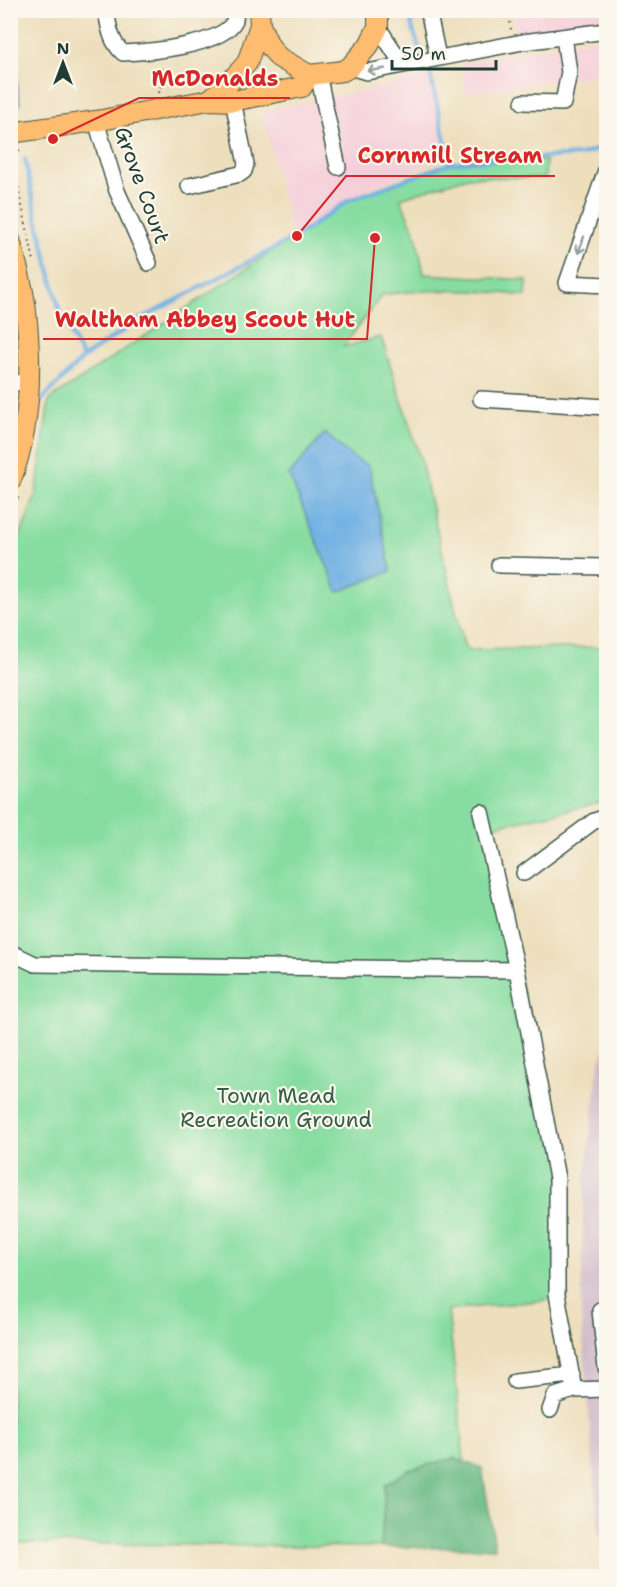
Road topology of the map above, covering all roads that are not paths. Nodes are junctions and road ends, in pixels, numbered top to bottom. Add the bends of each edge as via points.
1 (106, 10) edge
2 (236, 10) edge
3 (428, 10) edge
4 (260, 18) edge
5 (378, 19) edge
6 (606, 31) edge
7 (564, 36) junction
8 (438, 57) junction
9 (403, 65) junction
10 (350, 67) junction
11 (313, 75) junction
12 (209, 100) junction
13 (234, 101) junction
14 (524, 102) dead end
15 (96, 121) junction
16 (10, 133) edge
17 (338, 167) dead end
18 (606, 170) edge
19 (189, 186) dead end
20 (11, 242) edge
21 (149, 263) dead end
22 (606, 285) edge
23 (19, 382) edge
24 (481, 399) dead end
25 (606, 407) edge
26 (10, 482) edge
27 (499, 566) dead end
28 (606, 567) edge
29 (481, 812) dead end
30 (606, 817) edge
31 (524, 873) dead end
32 (10, 952) edge
33 (517, 970) junction
34 (603, 1310) edge
35 (606, 1368) edge
36 (515, 1381) dead end
37 (573, 1383) junction
38 (606, 1389) edge
39 (550, 1410) dead end

1 - 2 street via 115,46 123,53 158,51 224,32 235,20
3 - 8 street
4 - 11 main road via 269,45 278,57
4 - 12 main road via 247,63
5 - 9 street
5 - 10 main road via 369,45
6 - 7 street
7 - 8 street
7 - 14 street via 569,72 563,103
8 - 9 street
9 -> 10 street via 368,72
10 - 11 main road
11 - 13 main road via 302,87
11 - 17 street
12 - 13 main road
12 - 15 main road
13 - 19 street via 244,171
15 - 16 main road
15 - 21 street, Grove Court via 117,191
18 -> 22 street via 567,283
20 - 23 main road via 26,310 28,346
23 - 26 main road via 25,429
24 - 25 street
27 - 28 street
29 - 33 street
30 - 31 street via 594,821
32 - 33 street via 35,964
33 - 37 street via 557,1178 557,1294
34 - 35 street
36 - 37 street
37 - 38 street
37 - 39 street via 555,1396

